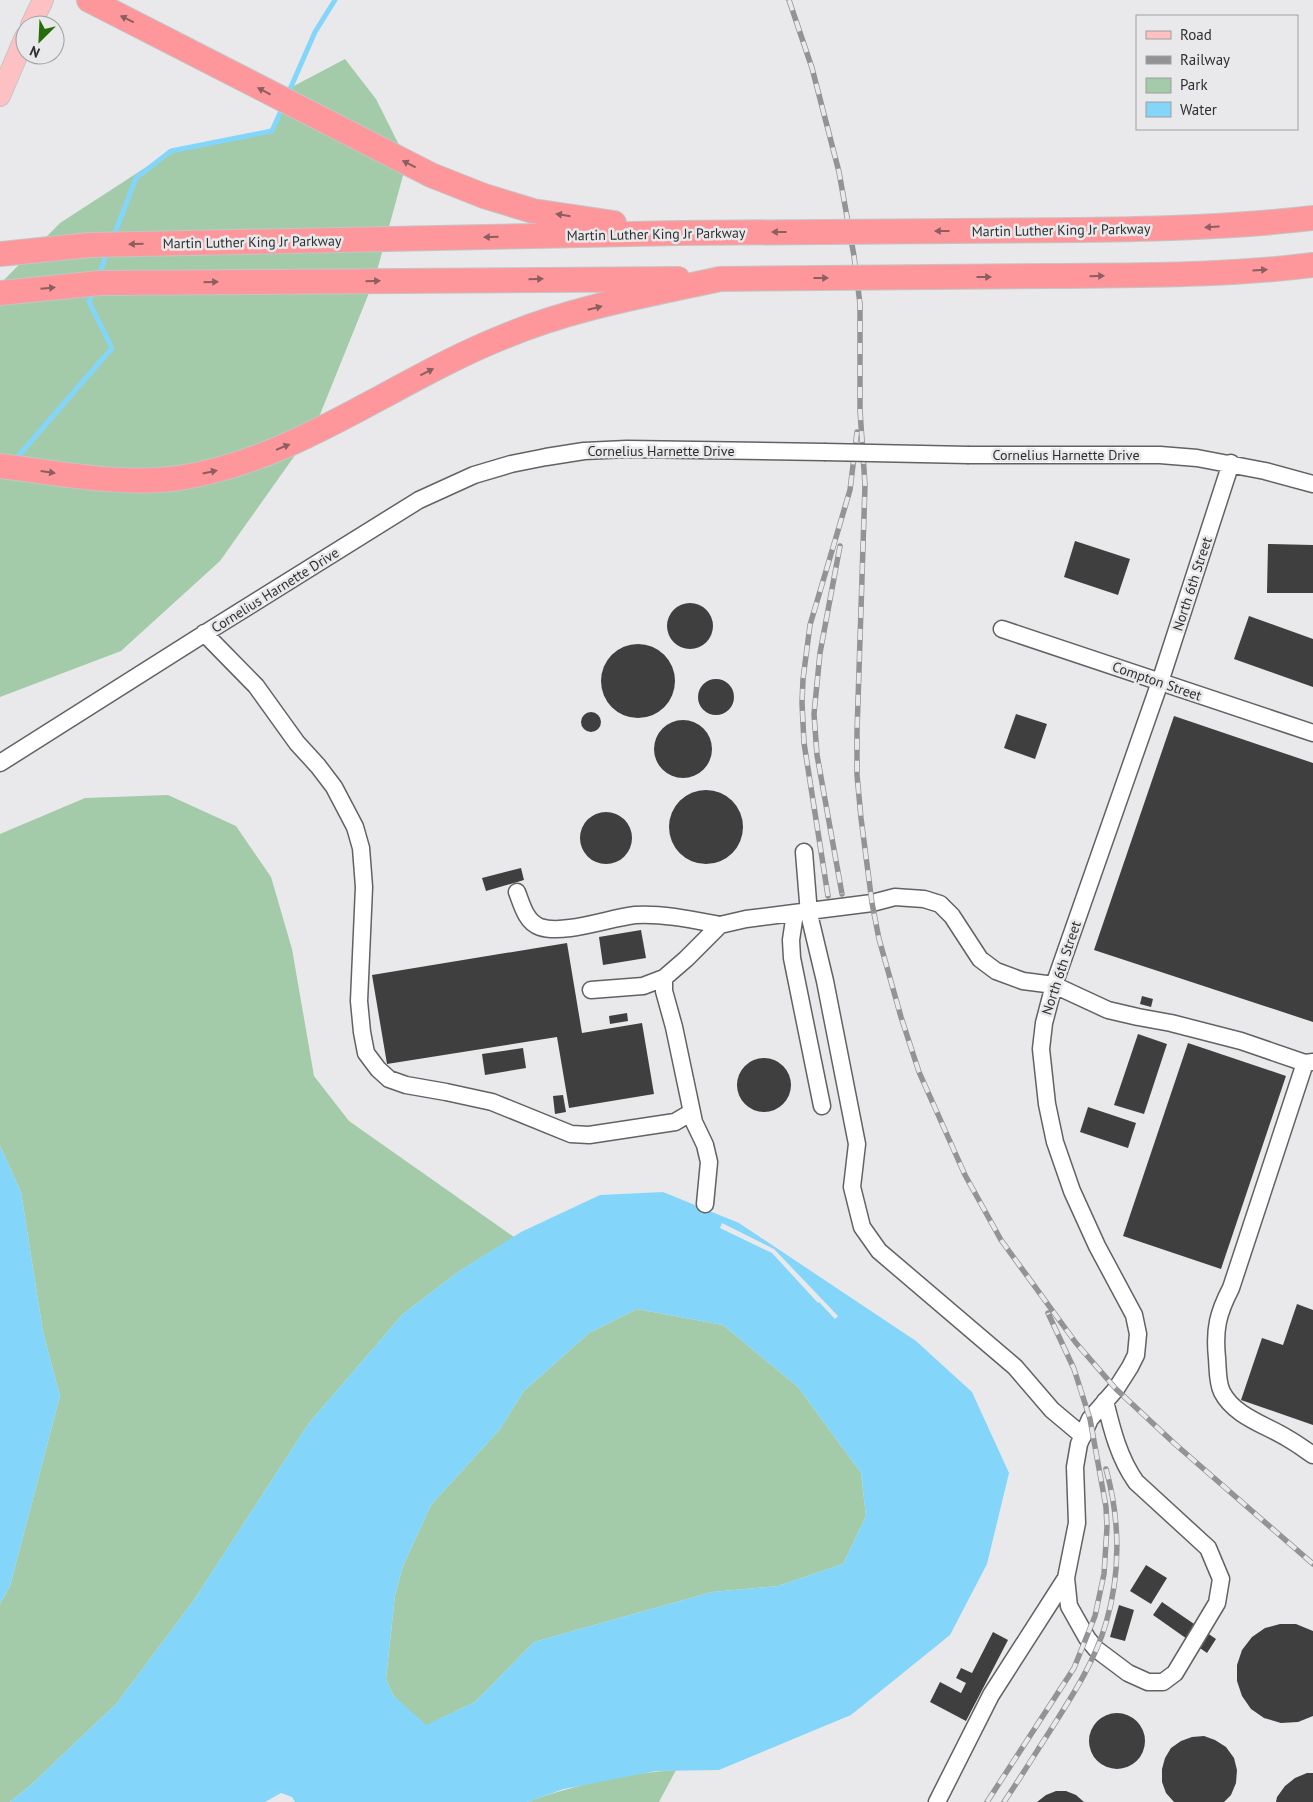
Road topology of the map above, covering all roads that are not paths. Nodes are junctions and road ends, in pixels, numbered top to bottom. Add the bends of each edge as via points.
1 (44, 0) edge
2 (89, 0) edge
3 (36, 15) edge
4 (15, 60) edge
5 (3, 88) edge
6 (1313, 218) edge
7 (680, 233) junction
8 (0, 254) edge
9 (1313, 265) edge
10 (720, 279) junction
11 (0, 293) edge
12 (1231, 464) junction
13 (0, 466) edge
14 (1313, 484) edge
15 (1002, 629) dead end
16 (204, 633) junction
17 (1160, 682) junction
18 (1313, 733) edge
19 (0, 763) edge
20 (804, 852) dead end
21 (517, 892) dead end
22 (802, 912) junction
23 (720, 925) junction
24 (664, 978) junction
25 (1054, 985) junction
26 (591, 990) dead end
27 (1309, 1062) edge
28 (822, 1106) dead end
29 (692, 1112) junction
30 (705, 1204) dead end
31 (1111, 1395) junction
32 (1082, 1436) junction
33 (1313, 1455) edge
34 (1066, 1578) junction
35 (937, 1802) edge

1 - 3 main road
7 -> 2 highway via 533,211 484,196 431,175
4 - 5 main road
6 -> 7 highway, Martin Luther King Jr Parkway, bridge via 1183,228
7 -> 8 highway, Martin Luther King Jr Parkway via 90,245
10 -> 9 highway, bridge via 1167,275
11 -> 10 highway via 100,283
13 -> 10 highway via 102,479 141,480 177,478 238,465 294,443 426,372 503,336 570,314
12 - 14 street, Cornelius Harnette Drive
12 - 16 street, Cornelius Harnette Drive, bridge via 1160,455 627,449 546,457 474,475 419,500
12 - 17 street, North 6th Street
15 - 17 street, Compton Street
16 - 19 street, Cornelius Harnette Drive
16 - 29 street via 256,686 297,743 318,766 334,787 355,828 361,848 364,887 359,1001 366,1053 378,1069 397,1082 492,1102 571,1134 589,1135 675,1122
17 - 18 street, Compton Street
17 - 25 street, North 6th Street
20 - 22 street
21 - 23 street via 526,915 538,926 556,930 637,915 686,918
22 - 23 street
22 - 25 street via 896,897 924,899 940,904 952,916 980,959 996,972 1023,981
22 - 28 street via 791,940 792,958
22 - 32 street via 825,981 857,1144 852,1187 862,1227 879,1251 1015,1367 1052,1410
23 - 24 street
24 - 26 street via 643,986
24 - 29 street via 664,992
25 - 27 street via 1108,1010 1172,1023
25 - 31 street, North 6th Street via 1041,1049 1055,1142 1072,1191 1097,1246 1134,1315 1138,1334 1136,1355
27 - 33 street via 1222,1306 1216,1325 1216,1345 1220,1386 1228,1401
29 - 30 street via 709,1162
31 - 32 street, North 6th Street via 1090,1419
31 - 34 street via 1115,1439 1130,1474 1208,1548 1221,1579 1217,1603 1175,1673 1163,1682 1148,1682 1128,1673 1086,1638 1069,1606
32 - 34 street, North 6th Street via 1075,1467 1078,1524
34 - 35 street via 991,1695

